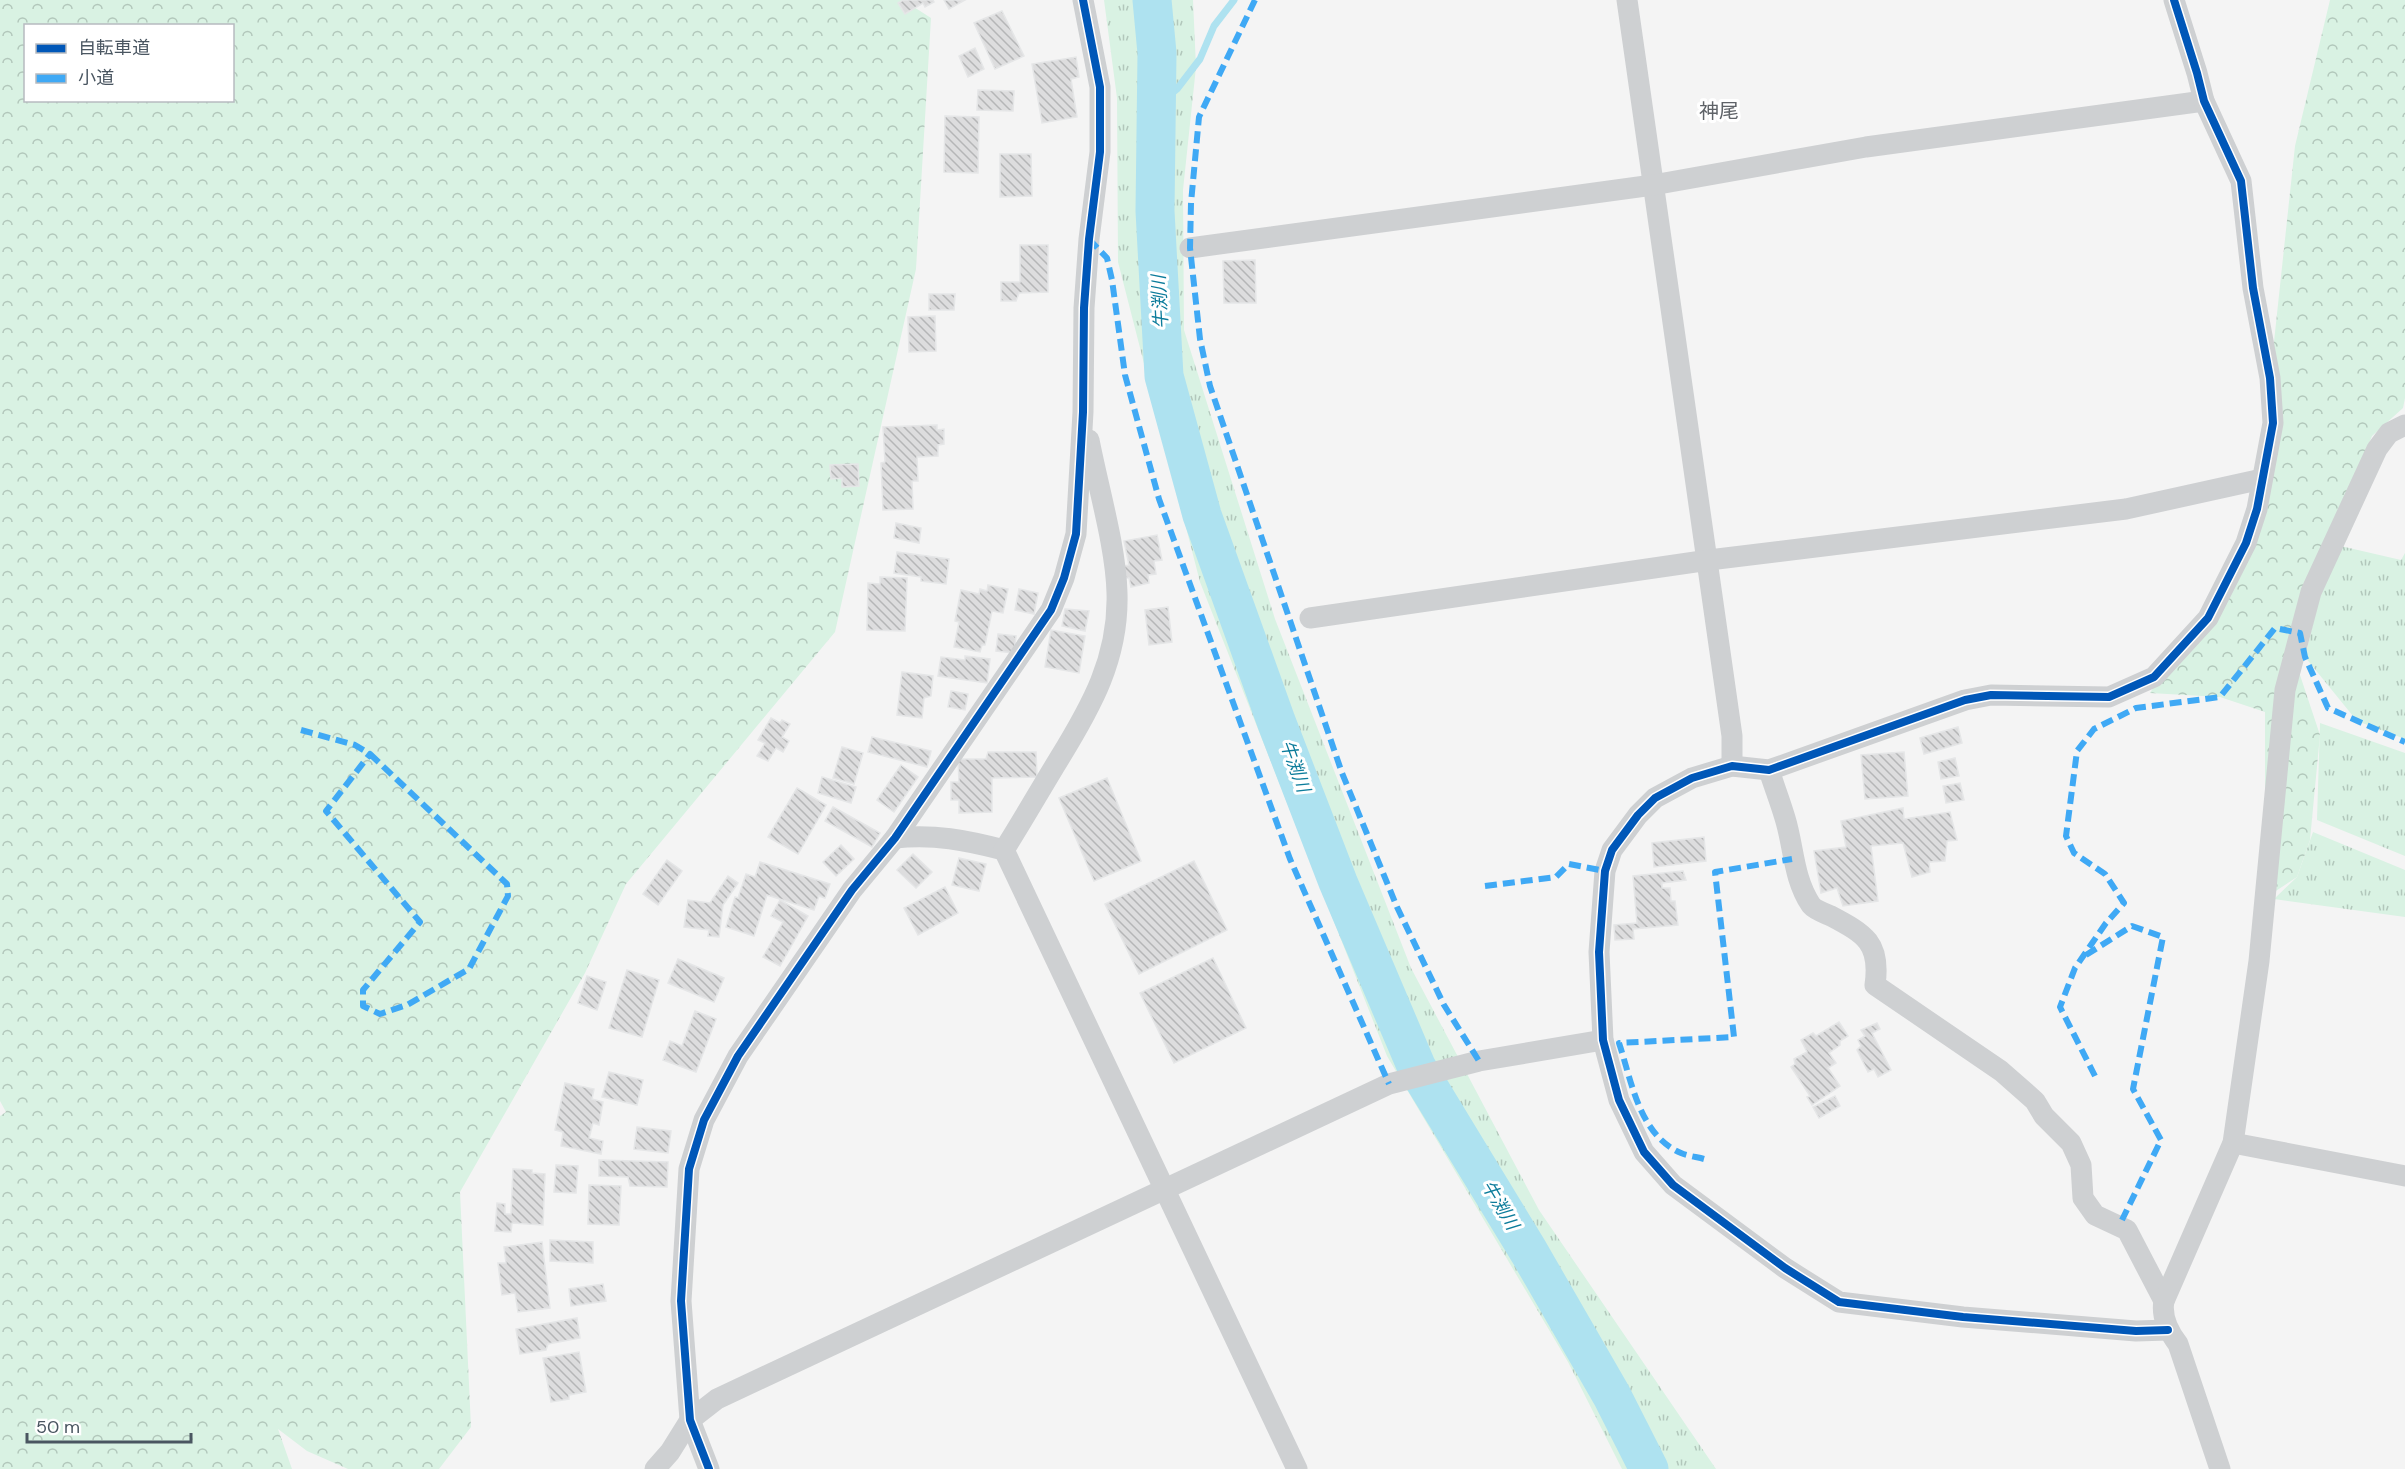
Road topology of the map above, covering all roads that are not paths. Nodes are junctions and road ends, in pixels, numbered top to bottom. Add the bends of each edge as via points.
1 (1083, 0) edge
2 (1627, 0) edge
3 (2174, 0) edge
4 (2204, 101) junction
5 (1653, 185) junction
6 (1190, 248) dead end
7 (1083, 412) junction
8 (2405, 425) edge
9 (2262, 479) junction
10 (1708, 560) junction
11 (1310, 618) dead end
12 (1732, 765) junction
13 (1769, 770) junction
14 (895, 838) junction
15 (1004, 850) junction
16 (1603, 1040) junction
17 (2233, 1143) junction
18 (2405, 1176) edge
19 (1165, 1190) junction
20 (2164, 1301) junction
21 (2168, 1330) junction
22 (690, 1420) junction
23 (655, 1469) edge
24 (709, 1469) edge
25 (1297, 1469) edge
26 (2220, 1469) edge

1 - 7 street via 1101,102 1100,152 1084,308
2 - 5 street
3 - 4 street
4 - 5 street via 1866,147
4 - 9 street via 2241,181 2253,288 2270,378 2273,423
5 - 6 street
5 - 10 street
7 - 14 street via 1076,534 1051,610
7 - 15 street via 1111,549 1117,593 1115,622 1103,680 1080,726
8 - 17 street via 2390,433 2377,449 2335,536 2311,592 2285,690 2259,961
9 - 10 street via 2126,508
9 - 13 street via 2246,543 2227,585 2208,618 2154,677 2109,697 1991,695 1965,700
10 - 11 street
10 - 12 street via 1732,736
12 - 13 street
12 - 16 street via 1692,778 1655,798 1612,850 1605,871 1599,952
13 - 20 street via 1800,884 1813,907 1860,931 1878,964 1875,985 2001,1071 2035,1101 2071,1143 2081,1165 2083,1198 2095,1215 2127,1230
14 - 15 street via 958,838
14 - 22 street via 852,890 738,1056 704,1120 689,1169 681,1301
15 - 19 street
16 - 19 street via 1469,1063 1389,1084
16 - 21 street via 1619,1100 1644,1152 1673,1185 1785,1268 1839,1302 1963,1317 2136,1331
17 - 18 street
17 - 20 street
19 - 22 street via 717,1399
19 - 25 street
20 - 21 street via 2162,1310
21 - 26 street via 2178,1344
22 - 23 street
22 - 24 street

